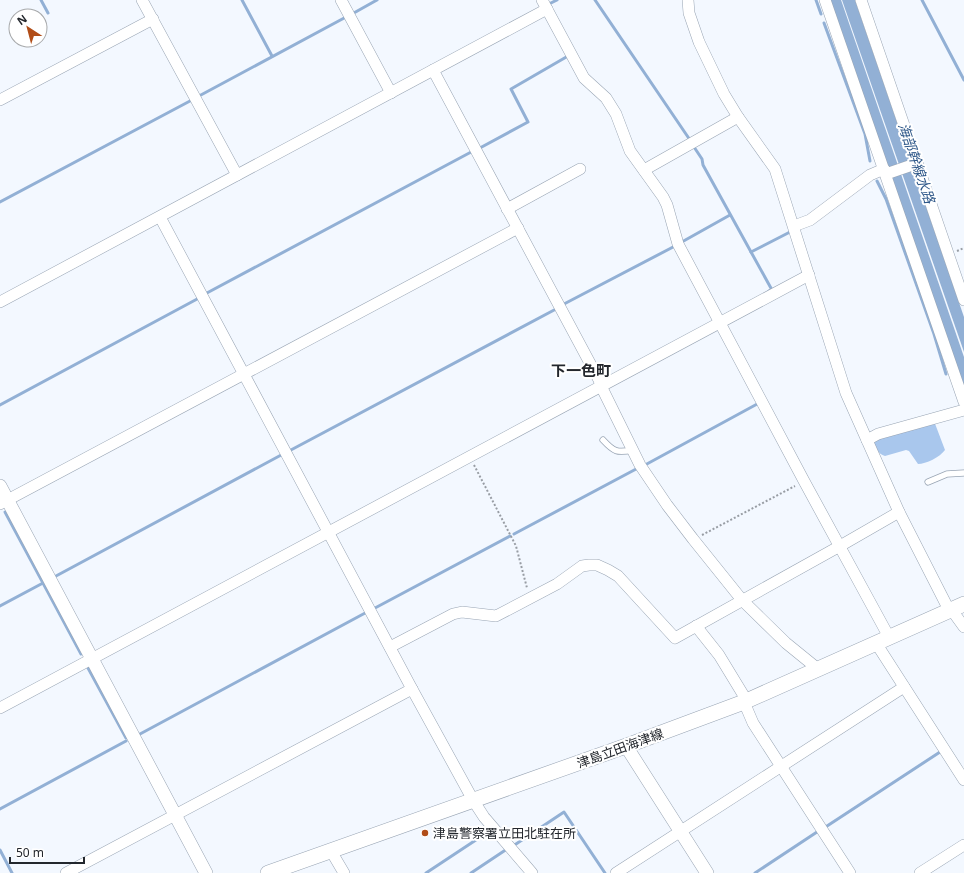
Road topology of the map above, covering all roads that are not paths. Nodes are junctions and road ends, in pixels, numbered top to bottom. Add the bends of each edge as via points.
1 (142, 0) edge
2 (341, 0) edge
3 (688, 0) edge
4 (825, 0) edge
5 (861, 0) edge
6 (544, 5) edge
7 (153, 19) junction
8 (433, 70) junction
9 (391, 93) junction
10 (0, 100) edge
11 (738, 117) junction
12 (916, 164) junction
13 (580, 169) dead end
14 (644, 170) junction
15 (886, 172) junction
16 (237, 175) junction
17 (508, 209) junction
18 (160, 217) junction
19 (794, 226) junction
20 (518, 228) junction
21 (809, 275) junction
22 (964, 300) edge
23 (0, 302) edge
24 (721, 322) junction
25 (244, 375) junction
26 (601, 386) junction
27 (964, 402) edge
28 (964, 410) edge
29 (603, 440) dead end
30 (867, 440) junction
31 (633, 450) junction
32 (964, 473) edge
33 (928, 482) dead end
34 (0, 486) edge
35 (4, 502) edge
36 (898, 512) junction
37 (329, 532) junction
38 (840, 546) junction
39 (742, 600) junction
40 (954, 608) edge
41 (696, 626) junction
42 (964, 627) edge
43 (882, 640) junction
44 (390, 647) junction
45 (92, 658) junction
46 (818, 669) junction
47 (904, 687) junction
48 (412, 689) junction
49 (746, 702) junction
50 (0, 708) edge
51 (626, 746) junction
52 (782, 767) junction
53 (964, 780) edge
54 (473, 800) junction
55 (175, 815) junction
56 (680, 832) junction
57 (964, 845) edge
58 (331, 850) junction
59 (66, 873) edge
60 (206, 873) edge
61 (268, 873) edge
62 (344, 873) edge
63 (532, 873) edge
64 (616, 873) edge
65 (707, 873) edge
66 (850, 873) edge
67 (920, 873) edge

1 - 7 street
2 - 9 street
3 - 11 street via 689,13 704,53
4 - 15 street
5 - 12 street
6 - 8 street
6 - 14 street via 584,78 606,98 616,114 630,151
7 - 10 street
7 - 16 street
8 - 9 street
8 - 17 street
9 - 16 street
11 - 14 street
11 - 19 street via 775,169
12 - 15 street
12 - 22 street
13 - 17 street
14 - 24 street via 667,205 678,244
15 - 19 street via 870,175 810,220
15 - 27 street
16 - 18 street
17 - 20 street
18 - 23 street
18 - 25 street
19 - 21 street
20 - 25 street
20 - 26 street
21 - 24 street
21 - 30 street via 846,392
24 - 26 street
24 - 38 street
25 - 35 street
25 - 37 street
26 - 31 street
26 - 37 street
28 - 30 street via 878,434
29 - 31 lane via 615,451
30 - 36 street
31 - 39 street via 667,505
32 - 33 lane via 947,474
34 - 35 street
35 - 45 street
36 - 38 street
36 - 40 street
37 - 44 street
37 - 45 street
38 - 39 street
38 - 43 street
39 - 41 street
39 - 46 street via 786,643
40 - 42 street
40 - 43 main road, 津島立田海津線
41 - 44 street via 675,638 618,576 597,565 589,565 582,566 557,584 496,616 462,612 453,614
41 - 49 street via 719,655
43 - 46 main road, 津島立田海津線
43 - 47 street
44 - 48 street
45 - 50 street
45 - 55 street
46 - 49 main road, 津島立田海津線
47 - 52 street
47 - 53 street
48 - 54 street
48 - 55 street
49 - 51 main road, 津島立田海津線
49 - 52 street via 753,723
51 - 54 main road, 津島立田海津線
51 - 56 street
52 - 56 street
52 - 66 street
54 - 58 main road, 津島立田海津線
54 - 63 street via 484,817
55 - 59 street
55 - 60 street
56 - 64 street
56 - 65 street
57 - 67 street
58 - 61 main road, 津島立田海津線
58 - 62 street

